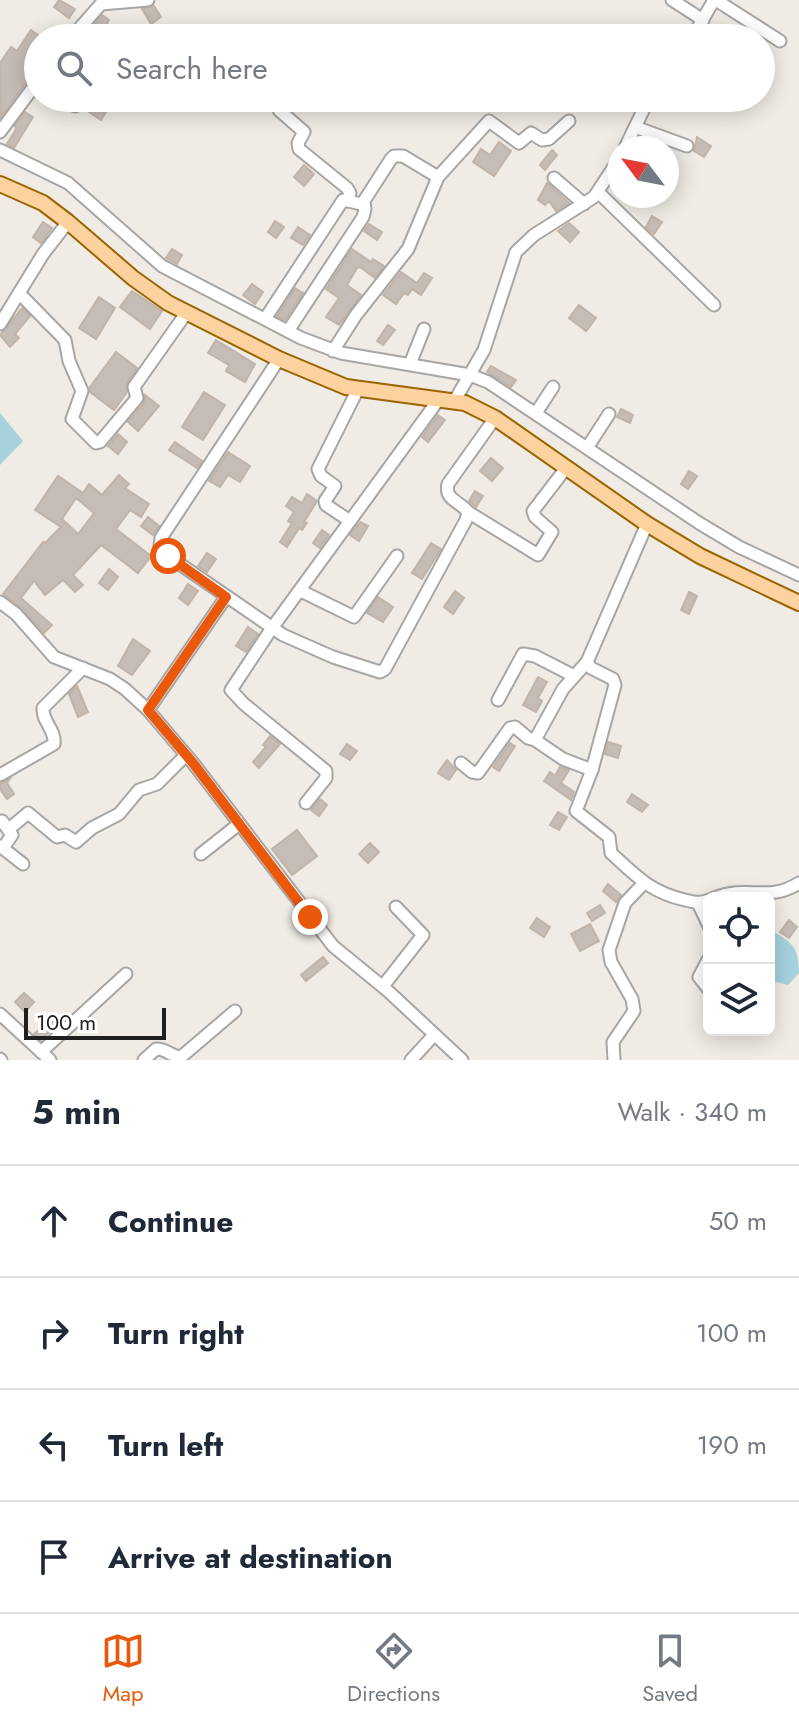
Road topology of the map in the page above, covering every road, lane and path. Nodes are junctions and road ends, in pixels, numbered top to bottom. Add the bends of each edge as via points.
1 (148, 0) edge
2 (672, 0) edge
3 (715, 0) edge
4 (703, 20) junction
5 (83, 24) edge
6 (701, 24) edge
7 (753, 24) edge
8 (775, 38) edge
9 (780, 41) dead end
10 (24, 100) edge
11 (281, 112) edge
12 (642, 112) edge
13 (569, 121) dead end
14 (635, 127) junction
15 (0, 132) edge
16 (631, 136) edge
17 (687, 146) dead end
18 (0, 150) edge
19 (438, 177) junction
20 (554, 178) dead end
21 (607, 178) edge
22 (0, 184) edge
23 (598, 192) junction
24 (348, 200) junction
25 (364, 202) junction
26 (584, 204) junction
27 (68, 222) junction
28 (19, 293) junction
29 (714, 305) dead end
30 (187, 312) junction
31 (265, 319) junction
32 (0, 324) edge
33 (424, 329) dead end
34 (288, 331) junction
35 (333, 351) junction
36 (279, 359) junction
37 (410, 364) junction
38 (463, 385) junction
39 (553, 387) dead end
40 (358, 389) junction
41 (439, 399) junction
42 (536, 413) junction
43 (609, 414) dead end
44 (495, 418) junction
45 (587, 448) junction
46 (566, 468) junction
47 (468, 512) junction
48 (350, 521) junction
49 (647, 524) junction
50 (397, 556) dead end
51 (799, 575) edge
52 (301, 591) junction
53 (226, 597) junction
54 (0, 602) edge
55 (799, 603) edge
56 (272, 628) junction
57 (587, 662) junction
58 (83, 668) junction
59 (574, 676) junction
60 (498, 700) dead end
61 (148, 710) junction
62 (535, 740) junction
63 (186, 755) junction
64 (461, 763) dead end
65 (592, 770) junction
66 (0, 775) edge
67 (306, 803) dead end
68 (3, 822) edge
69 (239, 824) junction
70 (1, 847) edge
71 (201, 854) dead end
72 (23, 864) dead end
73 (644, 883) junction
74 (799, 883) edge
75 (775, 894) edge
76 (703, 899) edge
77 (396, 907) dead end
78 (126, 974) dead end
79 (383, 986) junction
80 (235, 1011) dead end
81 (0, 1014) edge
82 (434, 1035) junction
83 (46, 1056) edge
84 (144, 1060) edge
85 (411, 1060) edge
86 (462, 1060) edge
87 (614, 1060) edge

1 - 5 street via 101,4
2 - 4 street
3 - 4 street
3 - 7 street
4 - 6 street
8 - 9 street
10 - 15 street
11 - 24 street via 304,132 299,149 347,188
12 - 14 street
13 - 19 street via 549,139 531,133 519,143 489,121
14 - 16 street
14 - 17 street
18 - 31 street via 68,183 162,266
19 - 25 street via 394,156
19 - 35 street via 408,249
20 - 26 street
21 - 23 street
22 - 27 main road via 43,203
23 - 26 street
23 - 29 street
24 - 25 street
24 - 31 street via 339,205
25 - 34 street via 363,217
26 - 38 street via 516,252 495,322
27 - 28 street
27 - 30 main road via 150,291
28 - 30 street via 65,340 82,391 72,419 96,443 137,398 135,384
28 - 32 street
30 - 36 main road
31 - 34 street
33 - 37 street
34 - 35 street
35 - 37 street
36 - 40 main road
36 - 53 street via 161,538 163,551
37 - 38 street
38 - 41 main road
38 - 42 street via 488,382
38 - 44 main road
39 - 42 street
40 - 41 main road
40 - 48 street via 318,469 335,486 326,505
41 - 48 street
42 - 45 street
43 - 45 street
44 - 46 main road
44 - 47 street via 448,484 447,494
45 - 51 street via 739,547
46 - 47 street via 533,511 552,532 538,555
46 - 49 main road
47 - 56 street via 382,672 333,657
48 - 52 street
49 - 55 main road
49 - 57 street
50 - 52 street via 354,617
52 - 56 street
53 - 56 street
53 - 61 street
54 - 58 street via 54,657
56 - 67 street via 231,690 326,771
57 - 59 street
57 - 65 street via 615,685
58 - 61 street via 117,684
58 - 66 street via 43,708 54,744
59 - 60 street via 523,654
59 - 62 street
61 - 63 street
62 - 64 street via 510,728 478,773
62 - 65 street
63 - 68 street via 157,784 139,790 119,814 76,842 57,837 28,813
63 - 69 street
65 - 73 street via 577,814 609,837 610,851
68 - 70 street via 12,837
69 - 71 street
69 - 79 street via 333,946
70 - 72 street
73 - 76 street via 658,893
73 - 87 street via 625,903 609,950 634,1011 613,1042
74 - 75 street
77 - 79 street via 423,935
78 - 83 street
79 - 82 street
80 - 84 street via 181,1057 156,1049
81 - 83 street
82 - 85 street
82 - 86 street

